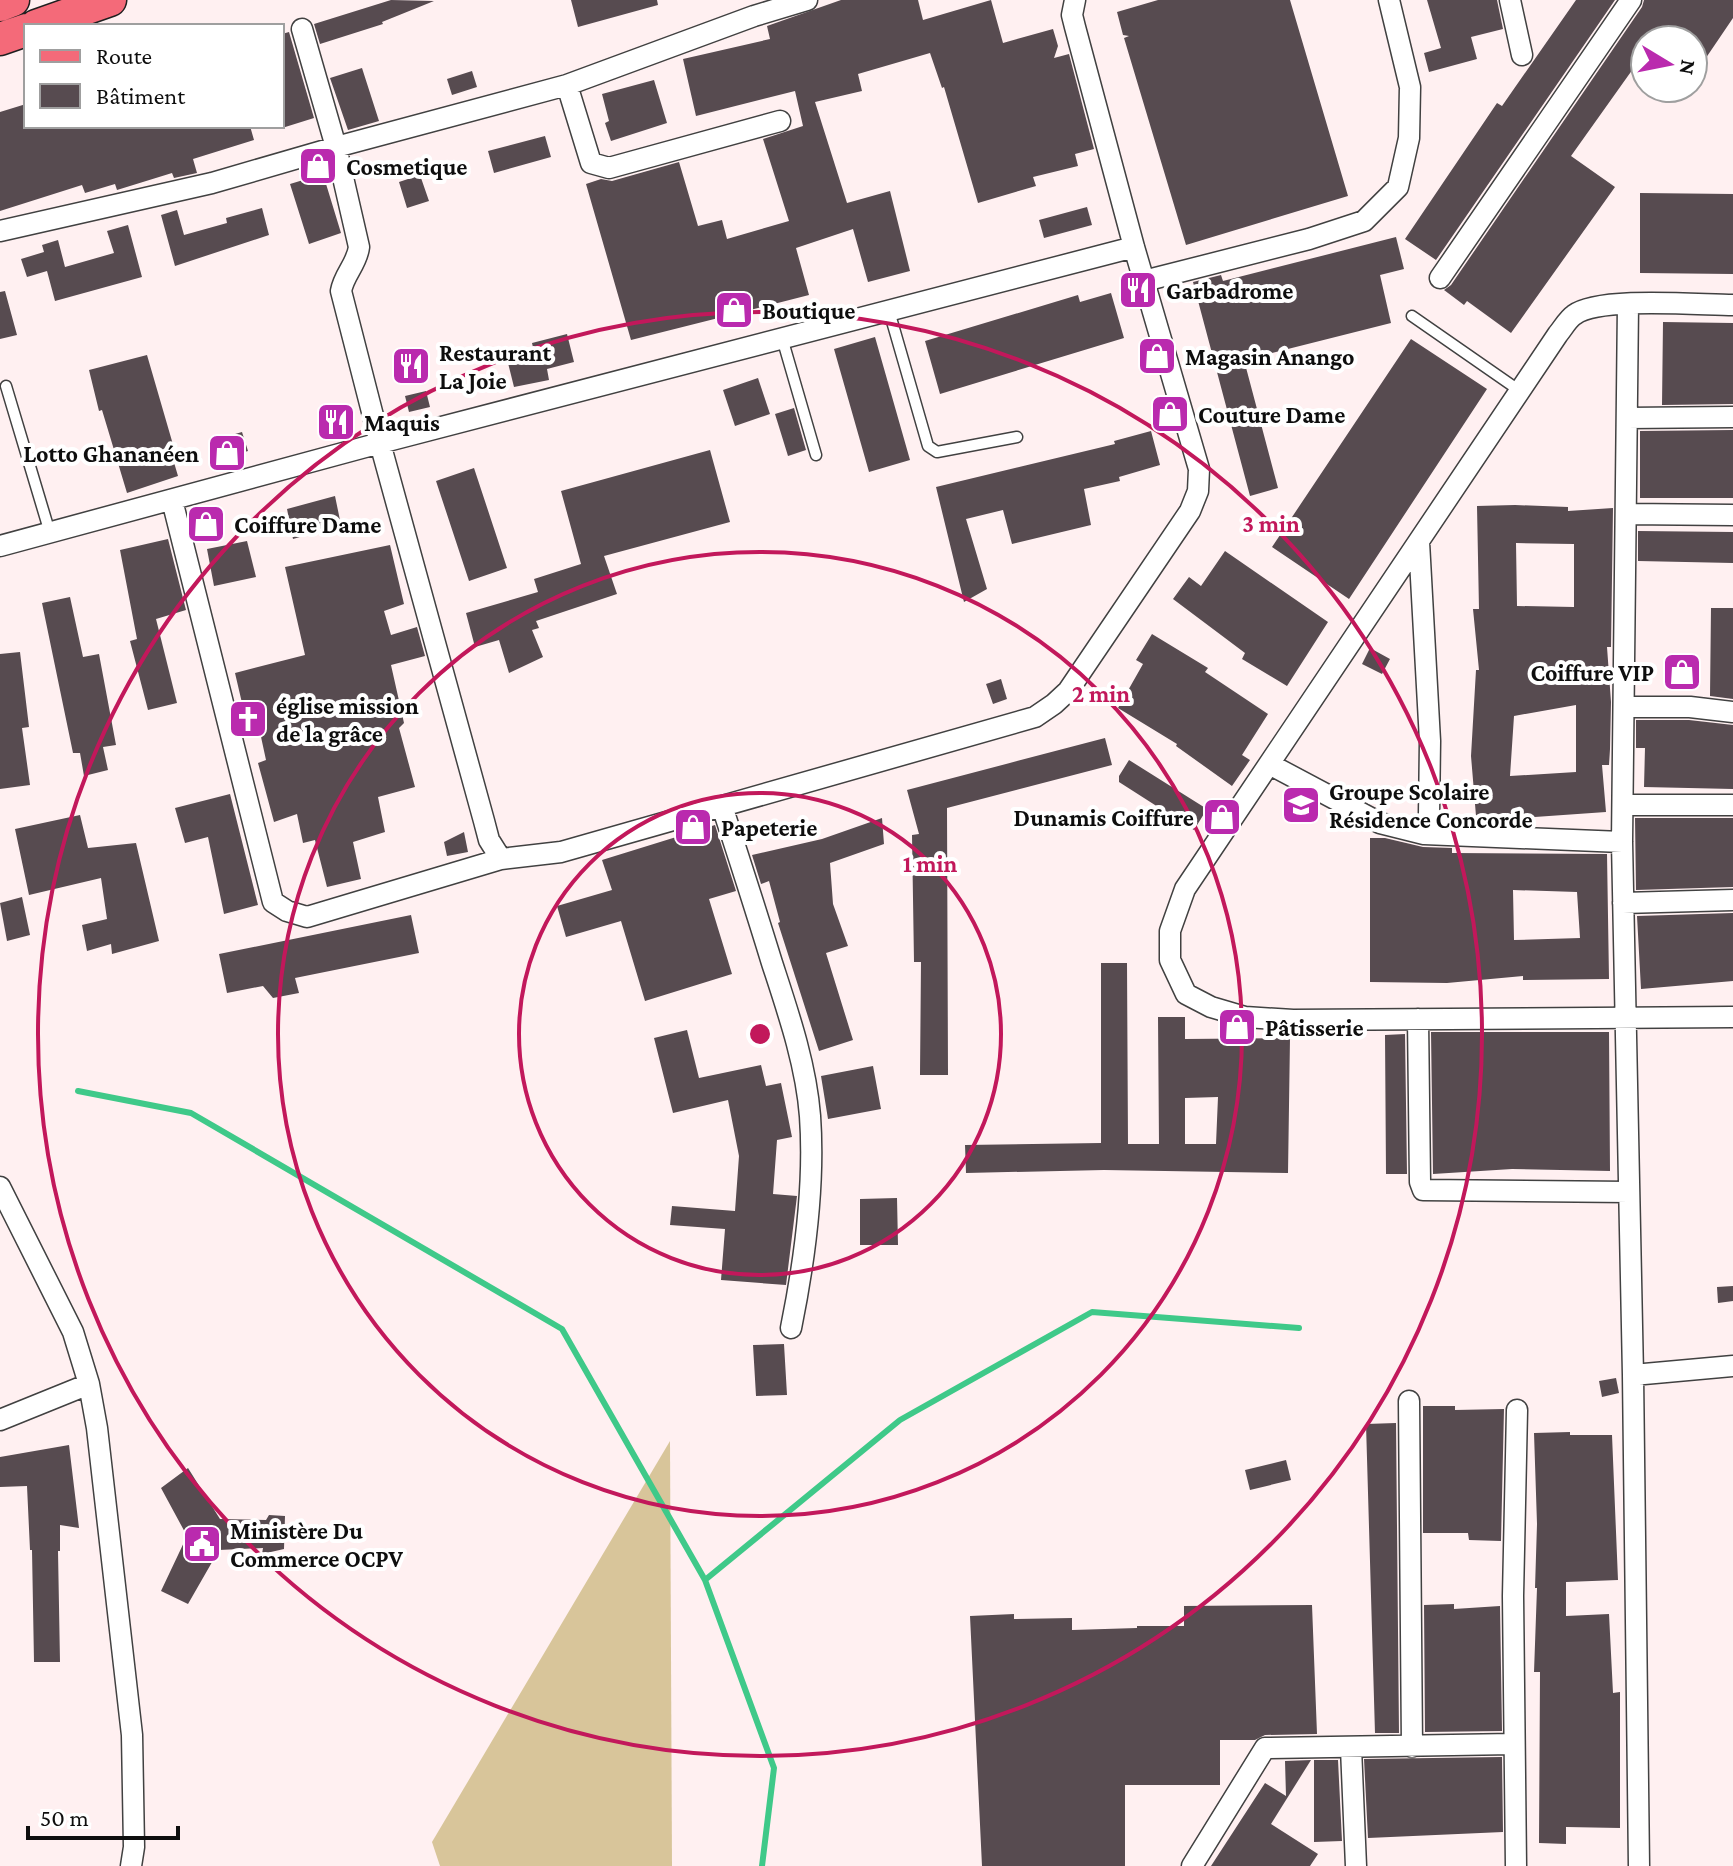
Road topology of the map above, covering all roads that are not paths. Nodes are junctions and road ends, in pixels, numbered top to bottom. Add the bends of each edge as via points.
1 (13, 0) edge
2 (110, 0) edge
3 (807, 0) edge
4 (1075, 0) edge
5 (1389, 0) edge
6 (1510, 0) edge
7 (1631, 0) edge
8 (0, 5) edge
9 (42, 24) edge
10 (302, 29) dead end
11 (24, 31) edge
12 (0, 39) edge
13 (1522, 55) dead end
14 (567, 85) junction
15 (780, 121) dead end
16 (336, 147) junction
17 (0, 231) edge
18 (1134, 247) junction
19 (1440, 278) dead end
20 (1144, 281) junction
21 (1628, 304) junction
22 (1733, 305) edge
23 (889, 311) junction
24 (1412, 316) dead end
25 (782, 338) junction
26 (6, 386) dead end
27 (1520, 391) junction
28 (1733, 417) edge
29 (1627, 418) junction
30 (1017, 437) dead end
31 (380, 443) junction
32 (816, 455) dead end
33 (172, 500) junction
34 (1626, 514) junction
35 (1733, 515) edge
36 (50, 533) junction
37 (1419, 542) junction
38 (0, 546) edge
39 (1624, 707) junction
40 (1733, 712) edge
41 (1269, 764) junction
42 (1623, 805) junction
43 (1733, 805) edge
44 (722, 806) junction
45 (1424, 834) junction
46 (1622, 842) junction
47 (501, 859) junction
48 (1733, 900) edge
49 (1623, 903) junction
50 (1626, 1016) junction
51 (1733, 1017) edge
52 (1418, 1019) junction
53 (0, 1187) edge
54 (1629, 1192) junction
55 (791, 1328) dead end
56 (1733, 1366) edge
57 (1633, 1375) junction
58 (89, 1384) junction
59 (1409, 1401) dead end
60 (1517, 1410) dead end
61 (0, 1420) edge
62 (1513, 1744) junction
63 (1412, 1747) junction
64 (1351, 1748) junction
65 (131, 1866) edge
66 (1192, 1866) edge
67 (1356, 1866) edge
68 (1516, 1866) edge
69 (1638, 1866) edge

1 - 8 main road
2 - 9 main road
3 - 14 street
4 - 18 street via 1072,15
5 - 20 street via 1410,87 1409,138 1398,187 1364,221
6 - 13 street
7 - 19 street
10 - 16 street
11 - 12 main road
14 - 15 street via 591,163 609,168
14 - 16 street
16 - 17 street via 212,183
16 - 31 street via 359,247 341,291
18 - 20 street
18 - 23 street
20 - 44 street via 1199,469 1198,491 1190,511 1068,691 1035,717
21 - 22 street
21 - 27 street via 1575,313
21 - 29 street
23 - 25 street
23 - 30 lane via 928,446 937,452
24 - 27 lane
25 - 31 street
25 - 32 lane
26 - 36 lane
27 - 37 street
28 - 29 street
29 - 34 street
31 - 33 street
31 - 47 street via 489,840
33 - 36 street
33 - 47 street via 273,902 307,917
34 - 35 street
34 - 39 street
36 - 38 street
37 - 41 street
37 - 45 street via 1430,741
39 - 40 street
39 - 42 street
41 - 45 street via 1380,823
41 - 52 street via 1185,889 1170,931 1170,960 1186,994 1245,1017
42 - 43 street
42 - 46 street
44 - 47 street via 561,852
44 - 55 street via 790,1019 810,1115 807,1216
45 - 46 street
46 - 49 street
48 - 49 street
49 - 50 street
50 - 51 street
50 - 52 street
50 - 54 street
52 - 54 street via 1423,1190
53 - 58 street via 73,1332
54 - 57 street
56 - 57 street
57 - 69 street
58 - 61 street
58 - 65 street via 132,1735
59 - 63 street
60 - 62 street
62 - 63 street
62 - 68 street
63 - 64 street
64 - 66 street via 1265,1748
64 - 67 street

